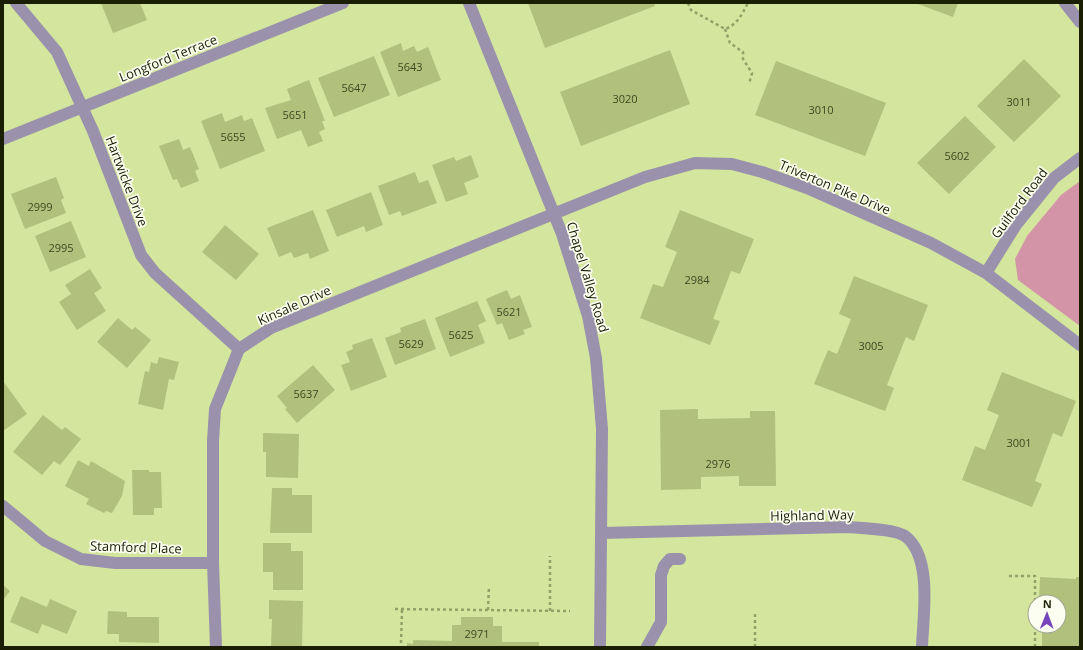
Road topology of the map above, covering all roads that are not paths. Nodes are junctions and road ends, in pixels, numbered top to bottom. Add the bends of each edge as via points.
1 (16, 3) edge
2 (343, 3) edge
3 (469, 3) edge
4 (1065, 3) edge
5 (323, 7) edge
6 (1080, 22) edge
7 (83, 107) junction
8 (3, 139) edge
9 (1080, 158) edge
10 (553, 213) junction
11 (986, 273) junction
12 (1080, 345) edge
13 (239, 349) junction
14 (3, 506) edge
15 (602, 533) junction
16 (680, 559) dead end
17 (213, 563) junction
18 (216, 647) edge
19 (600, 647) edge
20 (647, 647) edge
21 (922, 647) edge

1 - 7 street, Hartwicke Drive via 57,52
2 - 5 street, Longford Terrace
3 - 10 street, Chapel Valley Road
4 - 6 street
5 - 7 street, Longford Terrace
7 - 8 street, Longford Terrace
7 - 13 street, Hartwicke Drive via 141,255 155,273
9 - 11 street, Guilford Road via 1054,178 1016,225
10 - 11 street, Triverton Pike Drive via 645,177 695,163 732,164 807,188 931,243
10 - 13 street, Kinsale Drive via 271,328
10 - 15 street, Chapel Valley Road via 588,316 596,358 602,429
11 - 12 street, Triverton Pike Drive
13 - 17 street via 215,409
14 - 17 street, Stamford Place via 45,541 81,559 115,563
15 - 19 street, Chapel Valley Road
15 - 21 street, Highland Way via 848,527 881,530 904,536 916,548 923,565
16 - 20 street via 670,559 664,566 661,575 661,622
17 - 18 street

